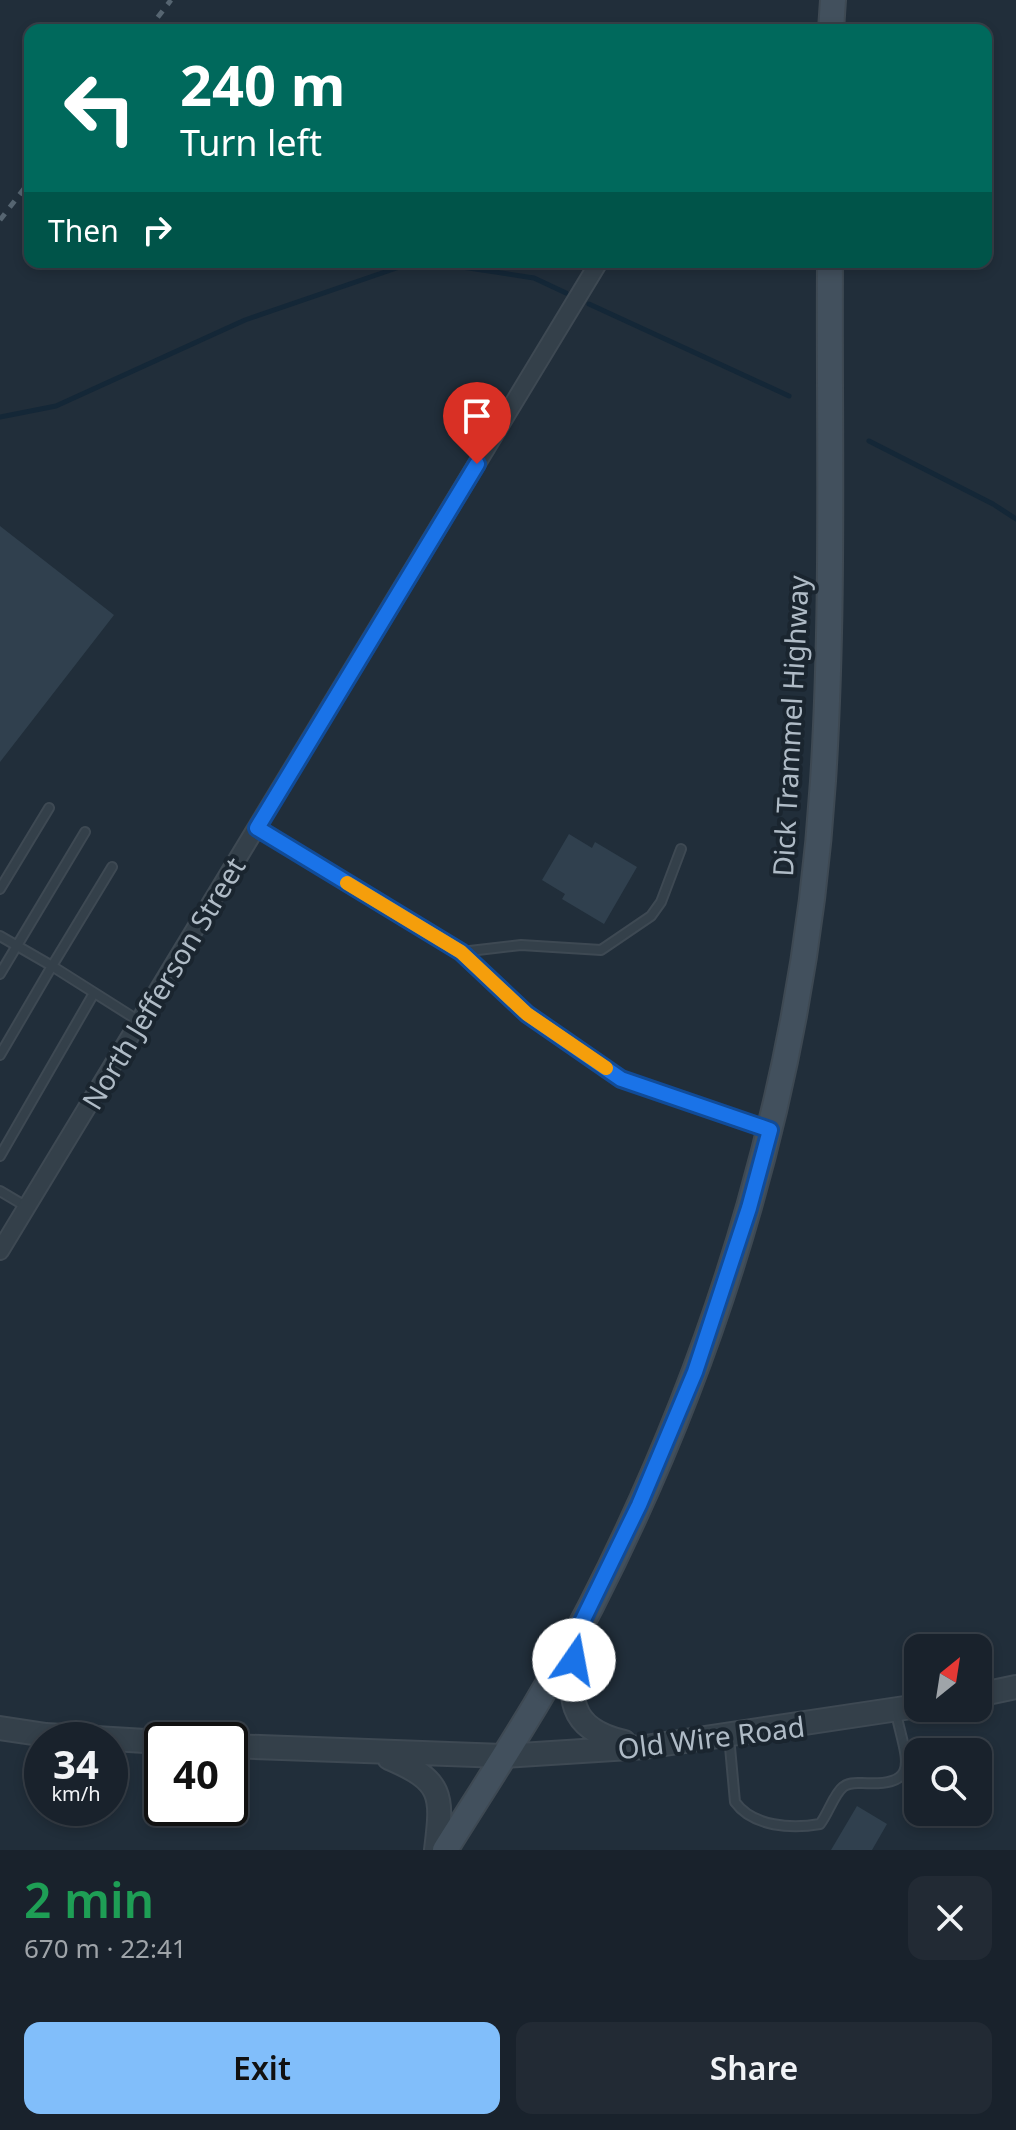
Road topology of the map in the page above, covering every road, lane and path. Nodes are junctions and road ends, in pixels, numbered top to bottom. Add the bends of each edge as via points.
1 (833, 0) edge
2 (831, 24) edge
3 (595, 268) edge
4 (830, 268) edge
5 (49, 808) dead end
6 (257, 828) junction
7 (85, 832) dead end
8 (681, 849) dead end
9 (112, 867) dead end
10 (0, 889) edge
11 (0, 936) edge
12 (17, 946) junction
13 (461, 952) junction
14 (52, 966) junction
15 (0, 974) edge
16 (94, 993) junction
17 (139, 1021) junction
18 (0, 1055) edge
19 (770, 1130) junction
20 (0, 1156) edge
21 (0, 1191) edge
22 (27, 1207) junction
23 (0, 1251) edge
24 (578, 1630) junction
25 (1016, 1687) edge
26 (992, 1692) edge
27 (904, 1708) edge
28 (895, 1710) junction
29 (0, 1728) edge
30 (729, 1736) junction
31 (144, 1741) edge
32 (248, 1747) edge
33 (645, 1747) junction
34 (377, 1753) junction
35 (503, 1756) junction
36 (436, 1850) edge
37 (445, 1850) edge

1 - 2 main road
3 - 6 street, North Jefferson Street
4 - 19 main road, Dick Trammel Highway via 823,783 804,955
5 - 10 lane
6 - 13 lane
6 - 17 street, North Jefferson Street
7 - 12 lane
8 - 13 lane via 651,916 601,950 521,945
9 - 14 lane
11 - 12 lane
12 - 14 lane
12 - 15 lane
13 - 19 lane via 527,1014 621,1079
14 - 16 lane
14 - 18 lane
16 - 17 lane
16 - 20 lane
17 - 22 street, North Jefferson Street
19 - 24 main road, Dick Trammel Highway via 695,1372
21 - 22 lane
22 - 23 street, North Jefferson Street
24 - 33 street via 571,1689 578,1719 600,1737
24 - 35 main road, Dick Trammel Highway
25 - 26 street
27 - 28 street, Old Wire Road
28 - 30 street, Old Wire Road
28 - 30 lane via 906,1766 900,1778 892,1784 842,1787 820,1824 797,1828 740,1809
29 - 31 street
30 - 33 street, Old Wire Road
32 - 34 street, Old Wire Road
33 - 35 street, Old Wire Road
34 - 35 street, Old Wire Road
34 - 36 street via 419,1771 435,1788 441,1812
35 - 37 main road, Dick Trammel Highway

